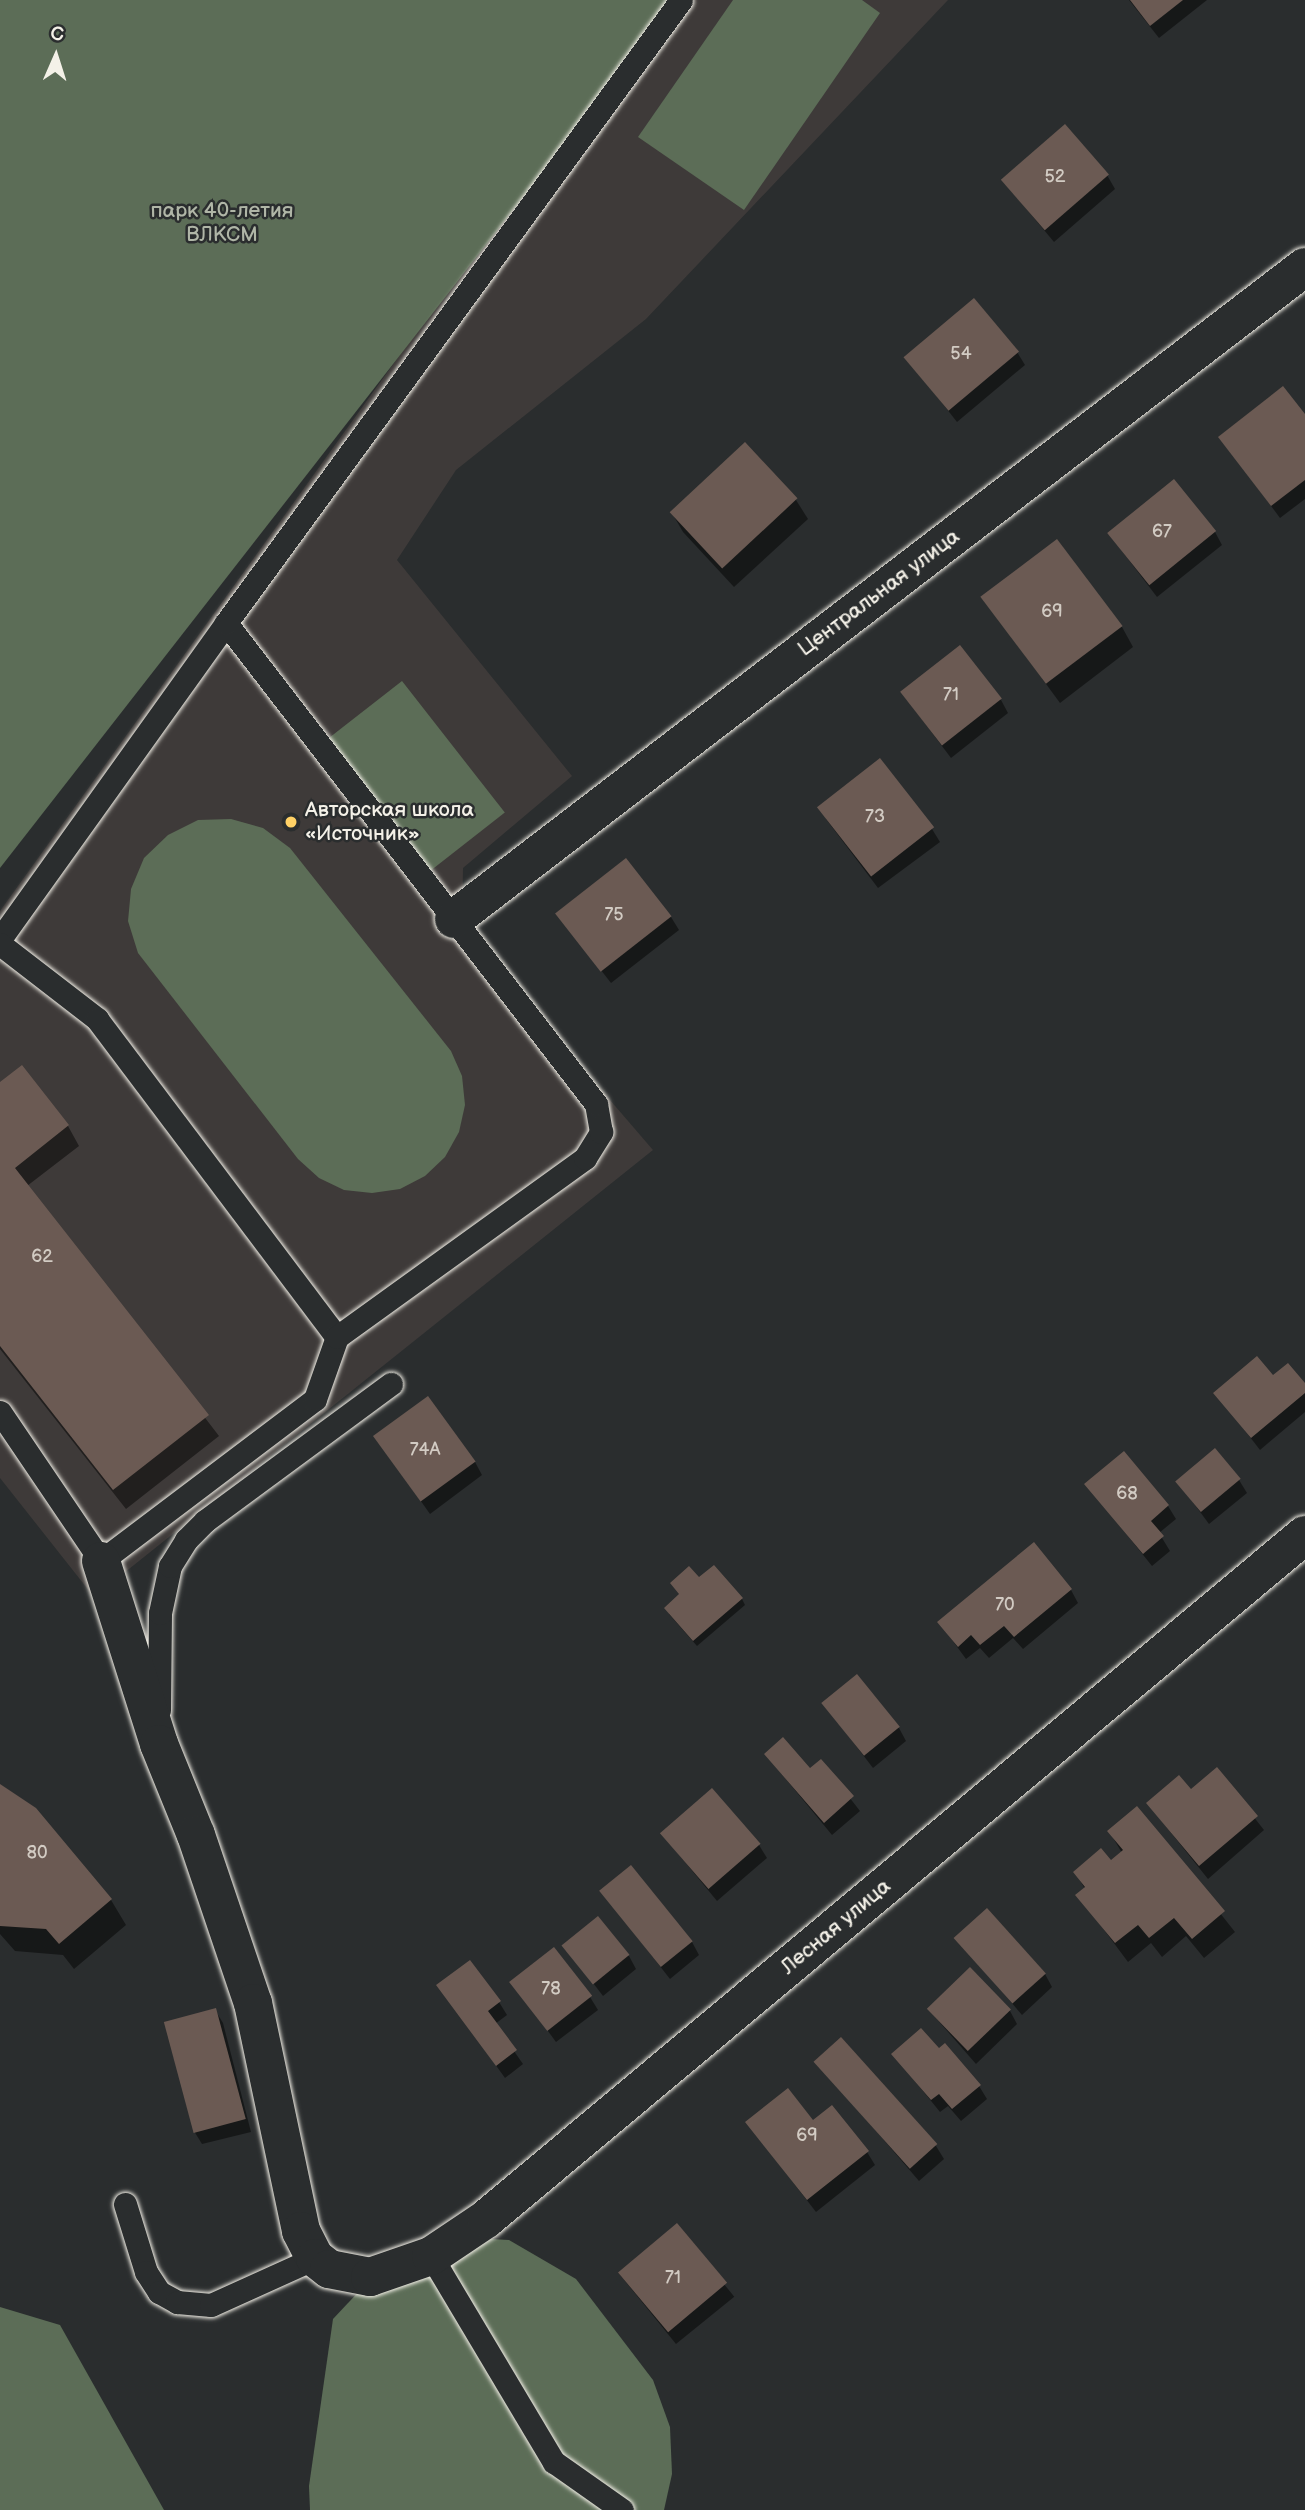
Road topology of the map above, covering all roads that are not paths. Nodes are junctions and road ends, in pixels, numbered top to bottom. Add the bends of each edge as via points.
1 (681, 0) edge
2 (1303, 274) edge
3 (226, 623) junction
4 (454, 919) junction
5 (0, 942) edge
6 (337, 1337) junction
7 (391, 1384) dead end
8 (0, 1412) edge
9 (1305, 1535) edge
10 (101, 1561) junction
11 (159, 1744) junction
12 (125, 2204) dead end
13 (431, 2256) junction
14 (330, 2265) junction
15 (622, 2510) edge

1 - 3 lane
2 - 4 street, Центральная улица
3 - 4 lane
3 - 5 lane
4 - 6 lane via 596,1104 601,1132 585,1158
5 - 6 lane via 97,1019
6 - 10 lane via 315,1399
7 - 11 lane via 205,1521 186,1540 170,1566 160,1613
8 - 10 lane
9 - 13 street, Лесная улица via 486,2219
10 - 11 street
11 - 14 street via 196,1835 253,2003 301,2231
12 - 14 lane via 146,2272 159,2292 177,2302 211,2305
13 - 14 street, Лесная улица via 370,2277
13 - 15 lane via 554,2462

